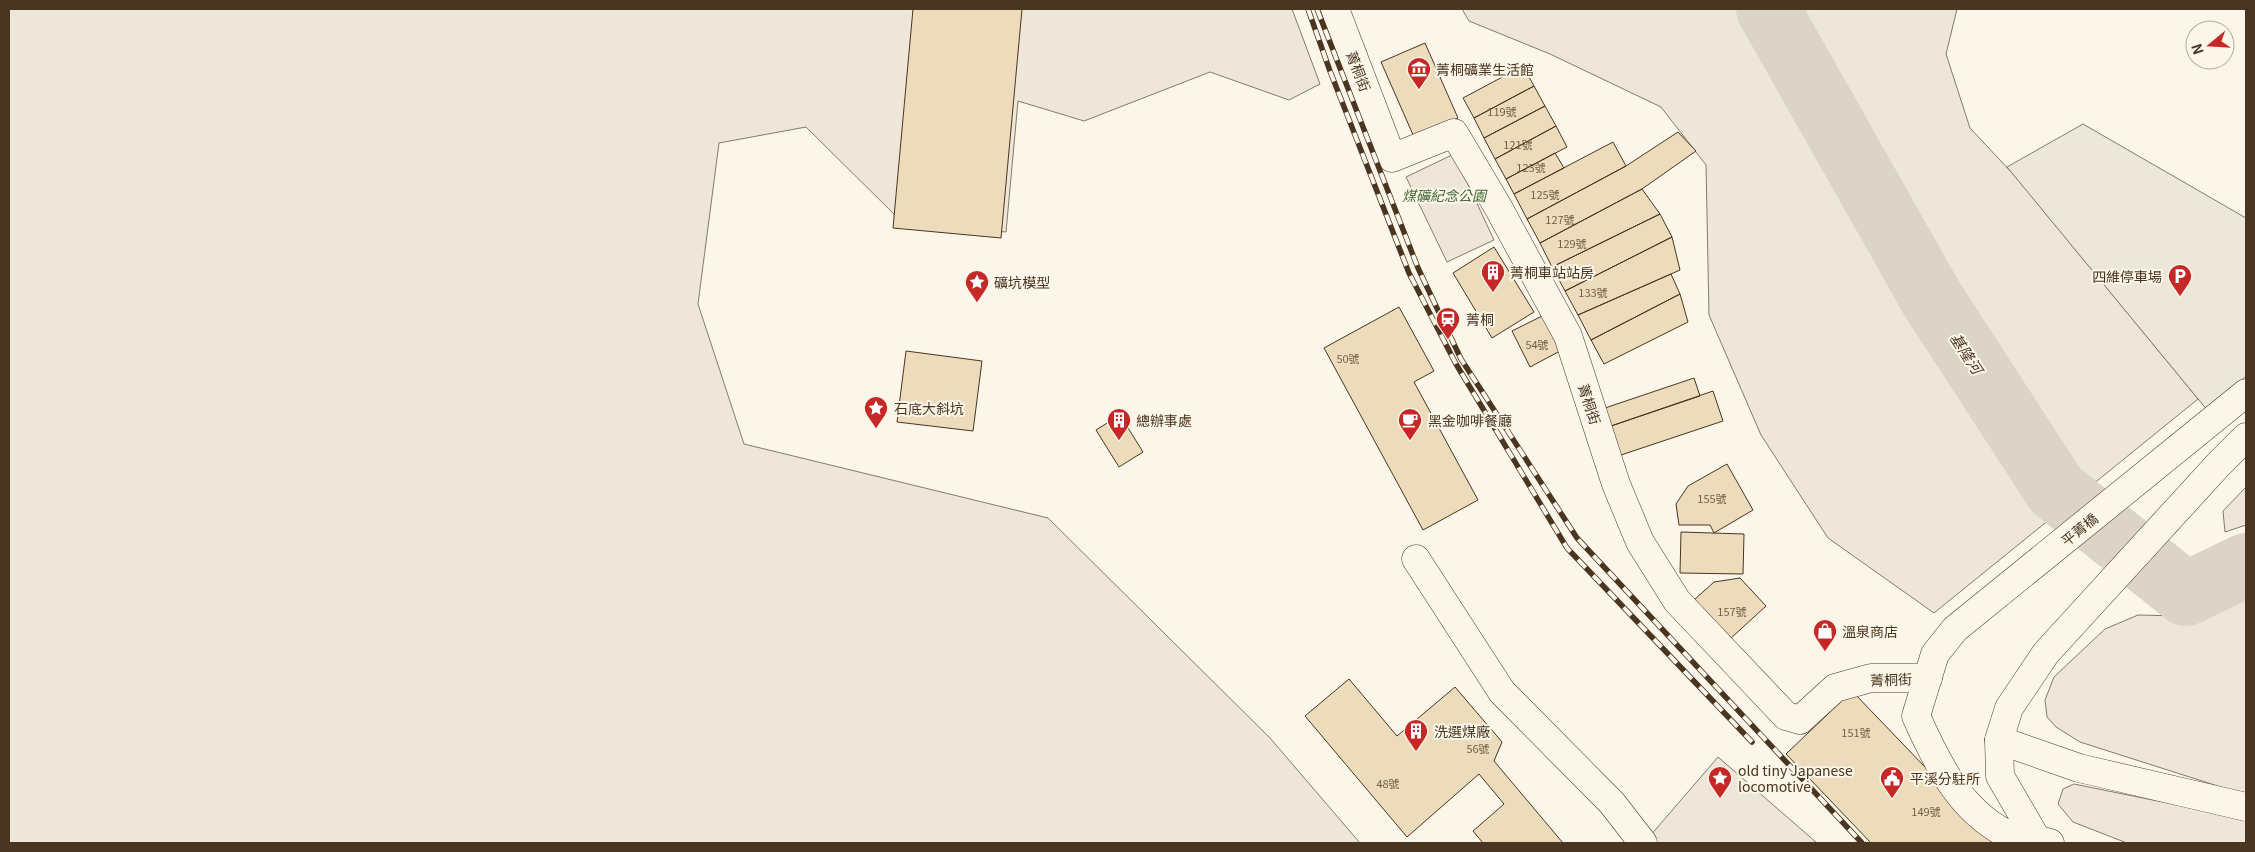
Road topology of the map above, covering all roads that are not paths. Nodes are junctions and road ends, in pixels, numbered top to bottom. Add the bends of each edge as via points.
1 (1341, 14) edge
2 (2246, 392) edge
3 (2246, 437) edge
4 (1416, 559) dead end
5 (1928, 678) junction
6 (1999, 740) junction
7 (2246, 807) edge
8 (2043, 841) edge
9 (1643, 843) edge

1 - 5 main road, 菁桐街 via 1392,158 1454,133 1498,207 1568,336 1626,509 1640,542 1677,601 1786,716 1800,720 1835,688 1870,678
2 - 5 main road, 平菁橋 via 1955,629 1935,654
3 - 6 main road via 2046,652 2009,708
4 - 9 main road via 1502,692 1612,803
5 - 8 main road, 平菁橋 via 1916,716 1950,783 1977,814 2007,834
6 - 7 main road via 2079,768
6 - 8 main road via 2000,776

